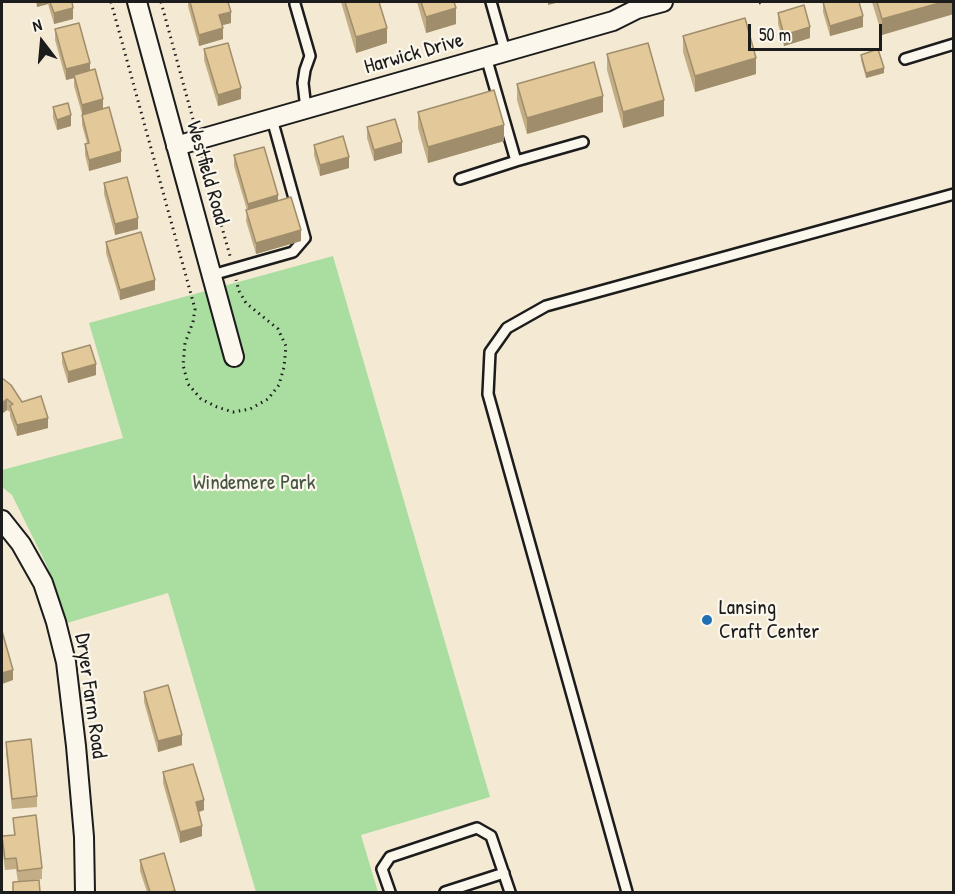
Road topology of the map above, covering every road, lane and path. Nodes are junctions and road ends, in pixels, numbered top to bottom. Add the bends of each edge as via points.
1 (137, 2) edge
2 (491, 2) edge
3 (663, 2) edge
4 (295, 4) dead end
5 (636, 5) edge
6 (954, 44) edge
7 (505, 51) junction
8 (486, 57) junction
9 (905, 58) dead end
10 (306, 109) junction
11 (272, 119) junction
12 (583, 142) dead end
13 (176, 146) junction
14 (516, 161) junction
15 (460, 179) dead end
16 (954, 194) edge
17 (213, 275) junction
18 (234, 357) dead end
19 (2, 520) edge
20 (504, 873) junction
21 (85, 892) edge
22 (390, 892) edge
23 (445, 892) edge
24 (510, 892) edge
25 (627, 892) edge

1 - 13 street, Westfield Road
2 - 7 lane
3 - 5 street, Harwick Drive
4 - 10 lane via 310,56 303,83
5 - 7 street, Harwick Drive via 613,21
6 - 9 lane
7 - 8 street, Harwick Drive
8 - 10 street, Harwick Drive
8 - 14 lane
10 - 11 street, Harwick Drive
11 - 13 street, Harwick Drive
11 - 17 lane via 305,238 293,252
12 - 14 lane
13 - 17 street, Westfield Road
14 - 15 lane
16 - 25 lane via 546,306 507,328 490,352 488,394
17 - 18 street, Westfield Road
19 - 21 street, Dryer Farm Road via 43,583 66,662 84,837
20 - 22 lane via 490,836 477,828 390,857 382,868
20 - 23 lane
20 - 24 lane

